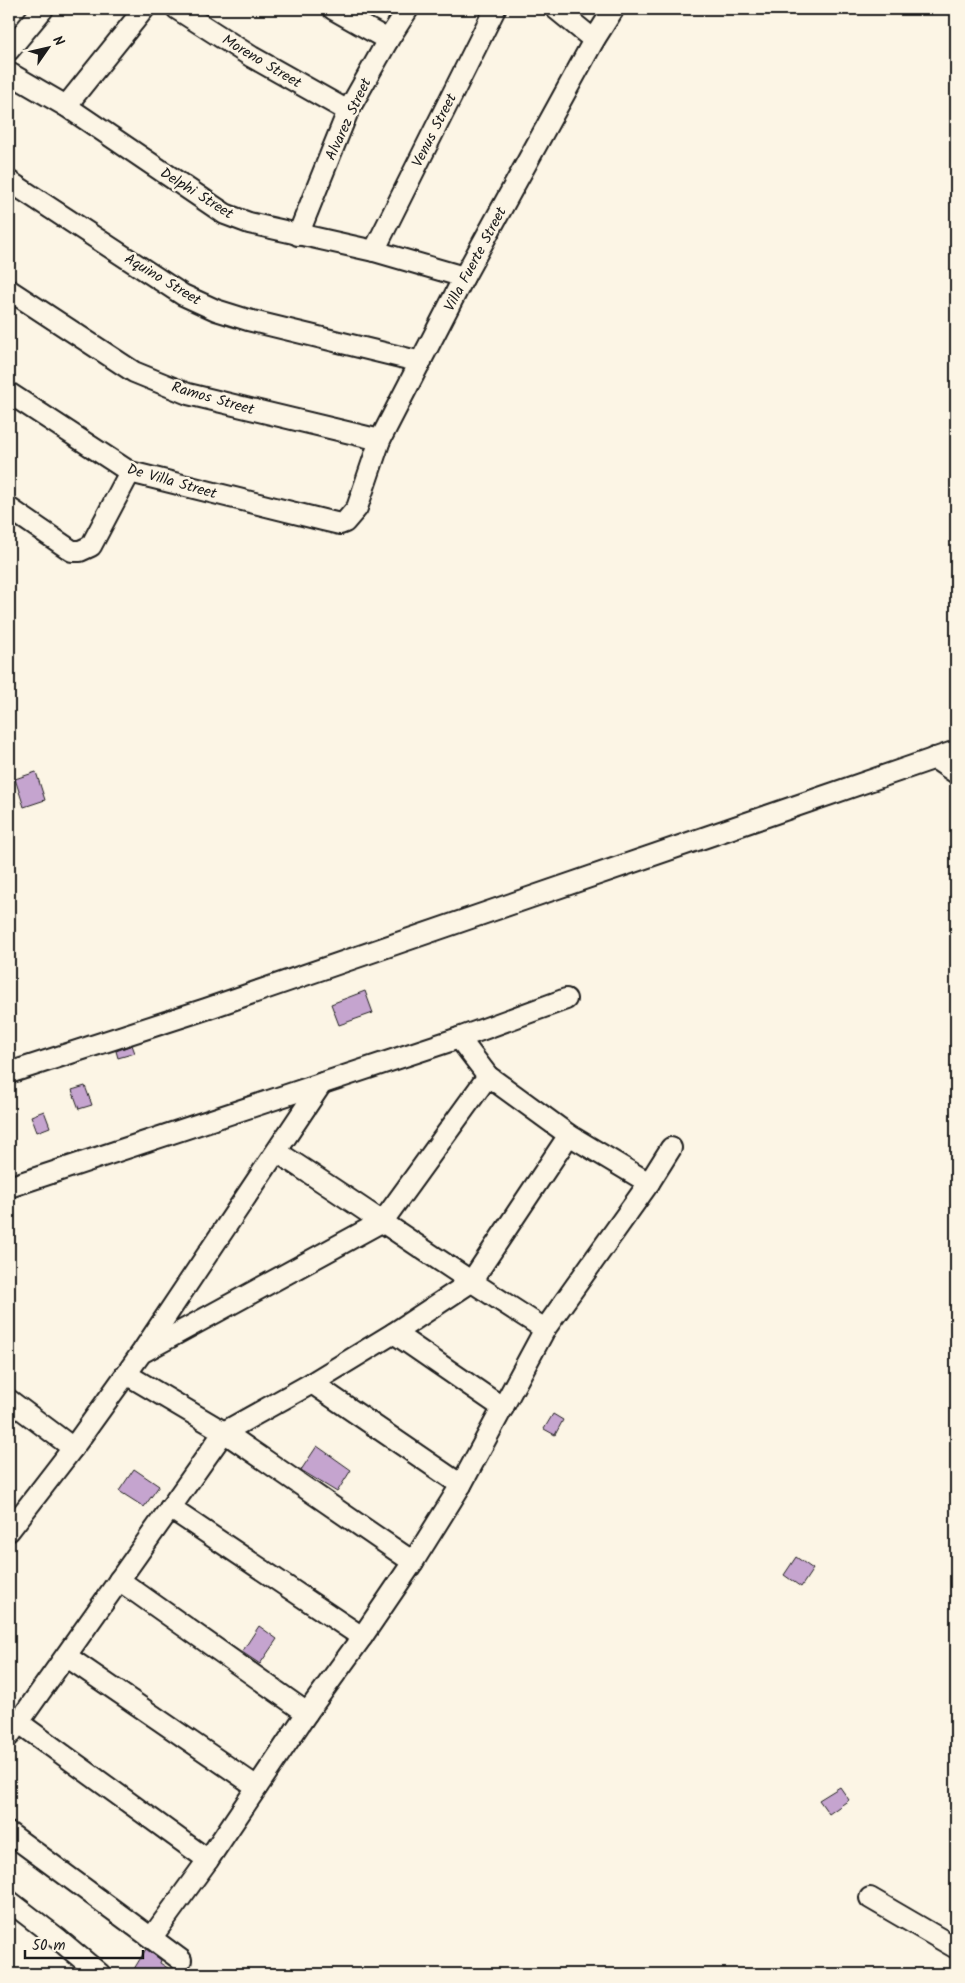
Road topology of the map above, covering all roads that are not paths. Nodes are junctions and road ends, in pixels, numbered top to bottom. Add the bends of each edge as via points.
1 (44, 9) edge
2 (144, 9) edge
3 (178, 9) edge
4 (333, 9) edge
5 (408, 9) edge
6 (495, 9) edge
7 (556, 9) edge
8 (613, 10) edge
9 (388, 40) junction
10 (594, 40) junction
11 (9, 50) edge
12 (9, 73) edge
13 (66, 106) junction
14 (348, 111) junction
15 (9, 181) edge
16 (298, 235) junction
17 (374, 251) junction
18 (464, 277) junction
19 (9, 290) edge
20 (421, 362) junction
21 (9, 394) edge
22 (380, 440) junction
23 (130, 472) junction
24 (9, 508) edge
25 (351, 516) joint
26 (956, 751) edge
27 (934, 758) junction
28 (956, 773) edge
29 (566, 999) dead end
30 (459, 1038) junction
31 (9, 1073) edge
32 (488, 1076) junction
33 (322, 1083) junction
34 (570, 1135) junction
35 (671, 1148) dead end
36 (277, 1152) junction
37 (649, 1183) junction
38 (9, 1187) edge
39 (383, 1220) junction
40 (471, 1282) junction
41 (545, 1329) junction
42 (394, 1333) junction
43 (142, 1352) junction
44 (126, 1374) junction
45 (312, 1383) junction
46 (9, 1400) edge
47 (502, 1408) junction
48 (224, 1432) junction
49 (74, 1448) junction
50 (462, 1485) junction
51 (170, 1508) junction
52 (12, 1519) edge
53 (413, 1562) junction
54 (119, 1580) junction
55 (362, 1637) junction
56 (66, 1656) junction
57 (307, 1713) junction
58 (14, 1729) edge
59 (257, 1787) junction
60 (9, 1833) edge
61 (208, 1860) junction
62 (870, 1898) dead end
63 (9, 1901) edge
64 (152, 1937) junction
65 (956, 1948) edge
66 (181, 1960) dead end
67 (100, 1974) edge

1 - 11 street
2 - 13 street
3 - 14 street, Moreno Street via 252,57
4 - 9 street
5 - 9 street, Alvarez Street
6 - 17 street, Venus Street
7 - 10 street
8 - 10 street, Villa Fuerte Street
9 - 14 street, Alvarez Street
10 - 18 street, Villa Fuerte Street
12 - 13 street, Delphi Street
13 - 16 street, Delphi Street via 225,214
14 - 16 street, Alvarez Street
15 - 20 street, Aquino Street via 183,294 216,310
16 - 17 street, Delphi Street
17 - 18 street, Delphi Street
18 - 20 street, Villa Fuerte Street
19 - 22 street, Ramos Street via 134,372 188,394
20 - 22 street, Villa Fuerte Street
21 - 23 street, De Villa Street
22 - 25 street, Villa Fuerte Street via 357,508
23 - 24 street via 91,546 80,551 72,551
23 - 25 street, De Villa Street via 340,524
26 - 27 street
27 - 28 street
27 - 31 street via 215,1006
29 - 30 street
30 - 32 street
30 - 33 street
32 - 34 street
32 - 39 street
33 - 36 street
33 - 38 street
34 - 37 street
34 - 40 street
35 - 37 street
36 - 39 street
36 - 43 street
37 - 41 street
39 - 40 street
39 - 43 street
40 - 41 street
40 - 42 street
41 - 47 street
42 - 45 street
42 - 47 street
43 - 44 street
44 - 48 street
44 - 49 street
45 - 48 street
45 - 50 street
46 - 49 street
47 - 50 street
48 - 51 street
48 - 53 street
49 - 52 street
50 - 53 street
51 - 54 street
51 - 55 street
53 - 55 street
54 - 56 street
54 - 57 street
55 - 57 street
56 - 58 street
56 - 59 street
57 - 59 street
58 - 61 street
59 - 61 street
60 - 64 street
61 - 64 street
62 - 65 street
63 - 67 street
64 - 66 street

